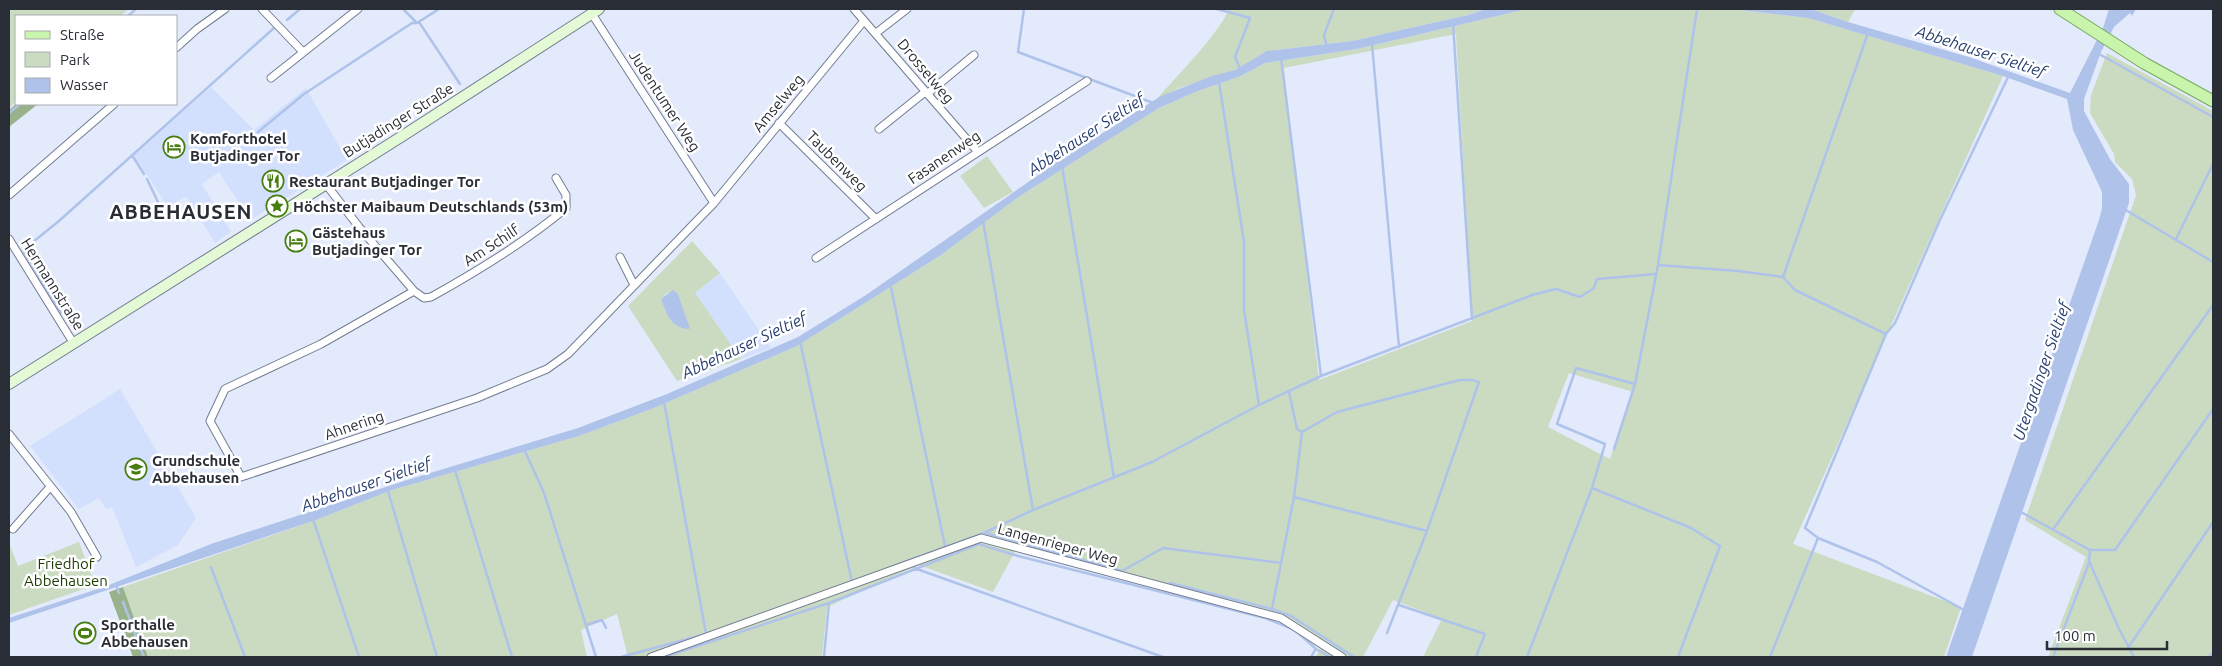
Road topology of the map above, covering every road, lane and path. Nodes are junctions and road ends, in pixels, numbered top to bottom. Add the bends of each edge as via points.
1 (225, 9) edge
2 (262, 9) edge
3 (358, 9) edge
4 (854, 9) edge
5 (906, 9) edge
6 (2060, 9) edge
7 (596, 11) edge
8 (864, 22) junction
9 (876, 32) junction
10 (178, 46) edge
11 (303, 52) junction
12 (974, 55) dead end
13 (270, 78) dead end
14 (1087, 81) dead end
15 (926, 93) junction
16 (2213, 101) edge
17 (113, 105) edge
18 (779, 123) junction
19 (879, 129) dead end
20 (977, 151) junction
21 (556, 178) dead end
22 (325, 183) junction
23 (9, 195) edge
24 (714, 203) junction
25 (876, 219) junction
26 (9, 239) edge
27 (620, 258) dead end
28 (816, 258) dead end
29 (634, 285) junction
30 (414, 290) junction
31 (74, 344) junction
32 (9, 384) edge
33 (9, 434) edge
34 (50, 487) junction
35 (13, 529) dead end
36 (97, 557) dead end
37 (651, 657) edge
38 (1342, 657) edge

1 - 10 street
2 - 11 street
3 - 11 street
4 - 8 street, Drosselweg
5 - 9 street
6 - 16 main road via 2112,44
7 - 22 main road, Butjadinger Straße via 404,136
7 - 24 street, Judentumer Weg
8 - 9 street, Drosselweg
8 - 18 street, Amselweg
9 - 15 street, Drosselweg
11 - 13 street
12 - 15 street
14 - 20 street, Fasanenweg
15 - 19 street
15 - 20 street, Drosselweg
17 - 23 street
18 - 24 street, Amselweg
18 - 25 street, Taubenweg
20 - 25 street, Fasanenweg
21 - 30 street, Am Schilf via 566,195 566,208 545,226 431,298 424,298
22 - 30 street
22 - 31 main road, Butjadinger Straße
24 - 29 street, Ahnering
25 - 28 street, Fasanenweg
26 - 31 street, Hermannstraße
27 - 29 street
29 - 30 street, Ahnering via 568,354 547,369 477,398 241,478 210,421 225,389 321,344
31 - 32 main road, Butjadinger Straße
33 - 34 street
34 - 35 street
34 - 36 street via 72,512
37 - 38 street, Langenrieper Weg via 981,538 1282,618

